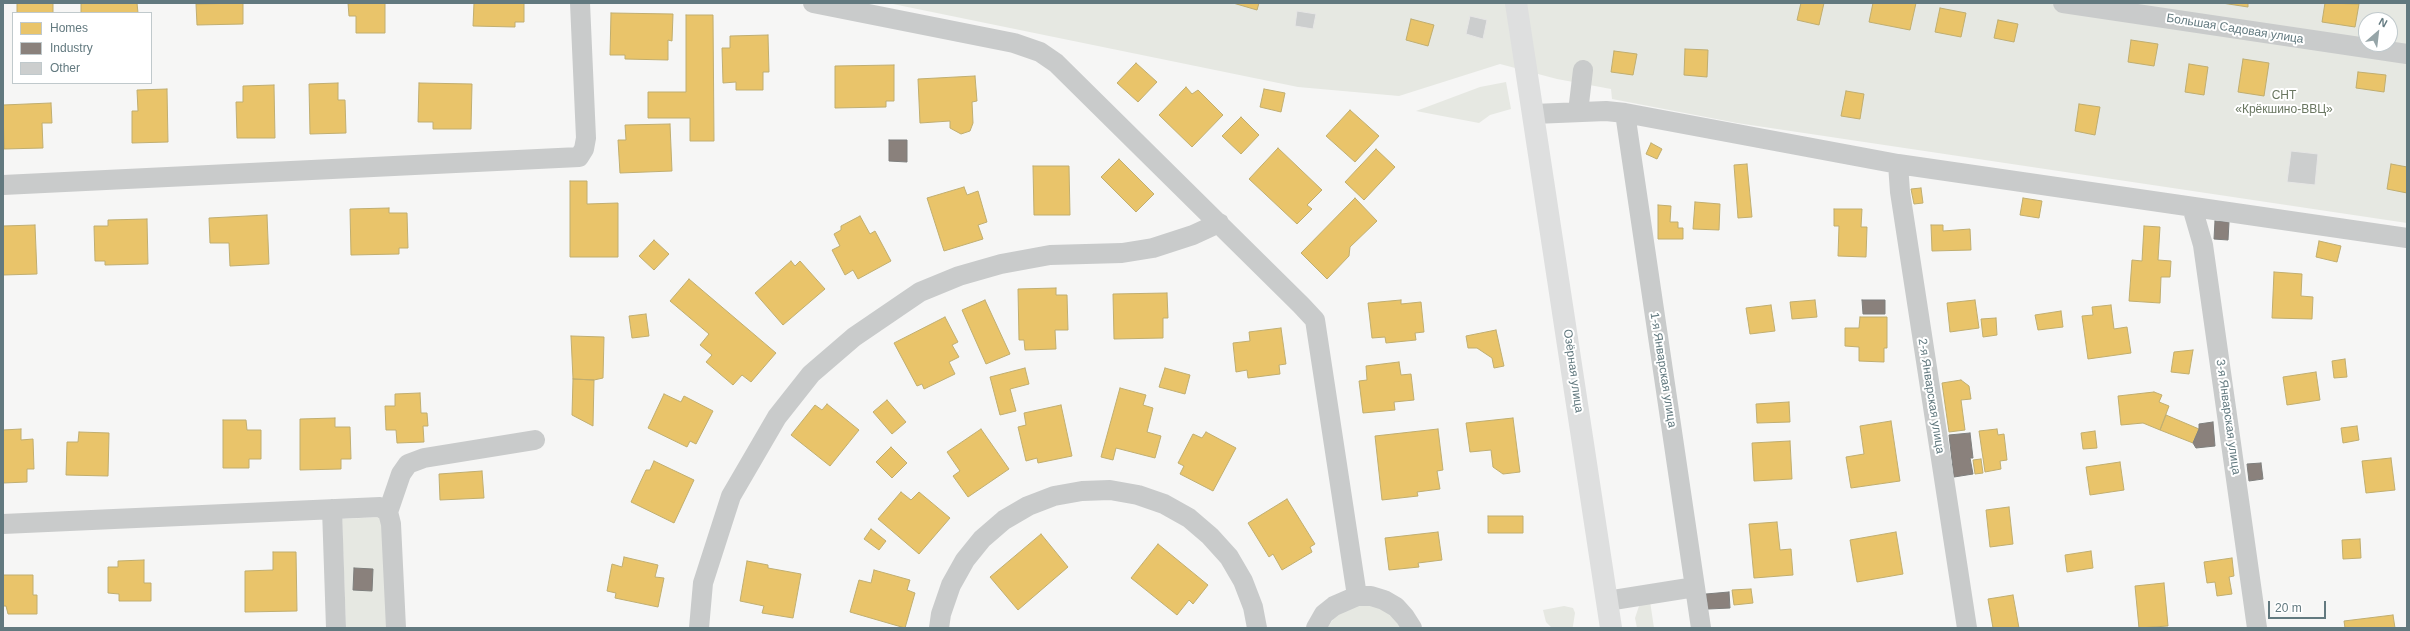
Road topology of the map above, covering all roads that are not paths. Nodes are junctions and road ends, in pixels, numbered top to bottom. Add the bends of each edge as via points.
1 (580, 3) edge
2 (813, 3) edge
3 (1516, 3) edge
4 (2063, 3) edge
5 (2407, 54) edge
6 (1583, 70) dead end
7 (1578, 112) junction
8 (1625, 113) junction
9 (1534, 114) junction
10 (1898, 164) junction
11 (3, 185) edge
12 (2192, 207) junction
13 (1219, 223) junction
14 (2407, 238) edge
15 (535, 440) dead end
16 (332, 509) junction
17 (388, 512) junction
18 (3, 524) edge
19 (1695, 587) junction
20 (1357, 596) junction
21 (1607, 601) junction
22 (1259, 626) edge
23 (1316, 627) edge
24 (336, 628) edge
25 (396, 628) edge
26 (699, 628) edge
27 (939, 628) edge
28 (1412, 628) edge
29 (1611, 628) edge
30 (1701, 628) edge
31 (1967, 628) edge
32 (2257, 628) edge

1 - 11 street via 586,138 579,157
2 - 13 street via 1014,44 1040,52 1056,63
3 - 9 main road, Озёрная улица
4 - 5 street, Большая Садовая улица
6 - 7 street
7 - 8 street
7 - 9 street
8 - 10 street
8 - 19 street, 1-я Январская улица
9 - 21 main road, Озёрная улица
10 - 12 street
10 - 31 street, 2-я Январская улица via 1900,192
12 - 14 street
12 - 32 street, 3-я Январская улица via 2204,252
13 - 20 street via 1315,320
13 - 26 street via 1193,235 1153,248 1122,253 1050,255 1001,264 959,276 920,292 854,338 811,374 777,417 731,496 704,583
15 - 17 street via 424,458 408,464 401,474
16 - 17 street via 380,507
16 - 18 street
16 - 24 street
17 - 25 street via 391,524
19 - 21 street
19 - 30 street, 1-я Январская улица
20 - 23 street via 1334,606
20 - 28 street via 1371,596 1384,600 1396,607
21 - 29 main road, Озёрная улица
22 - 27 street via 1243,581 1229,557 1210,536 1189,518 1164,504 1138,495 1110,490 1054,496 1028,506 1004,520 982,538 964,560 951,585

